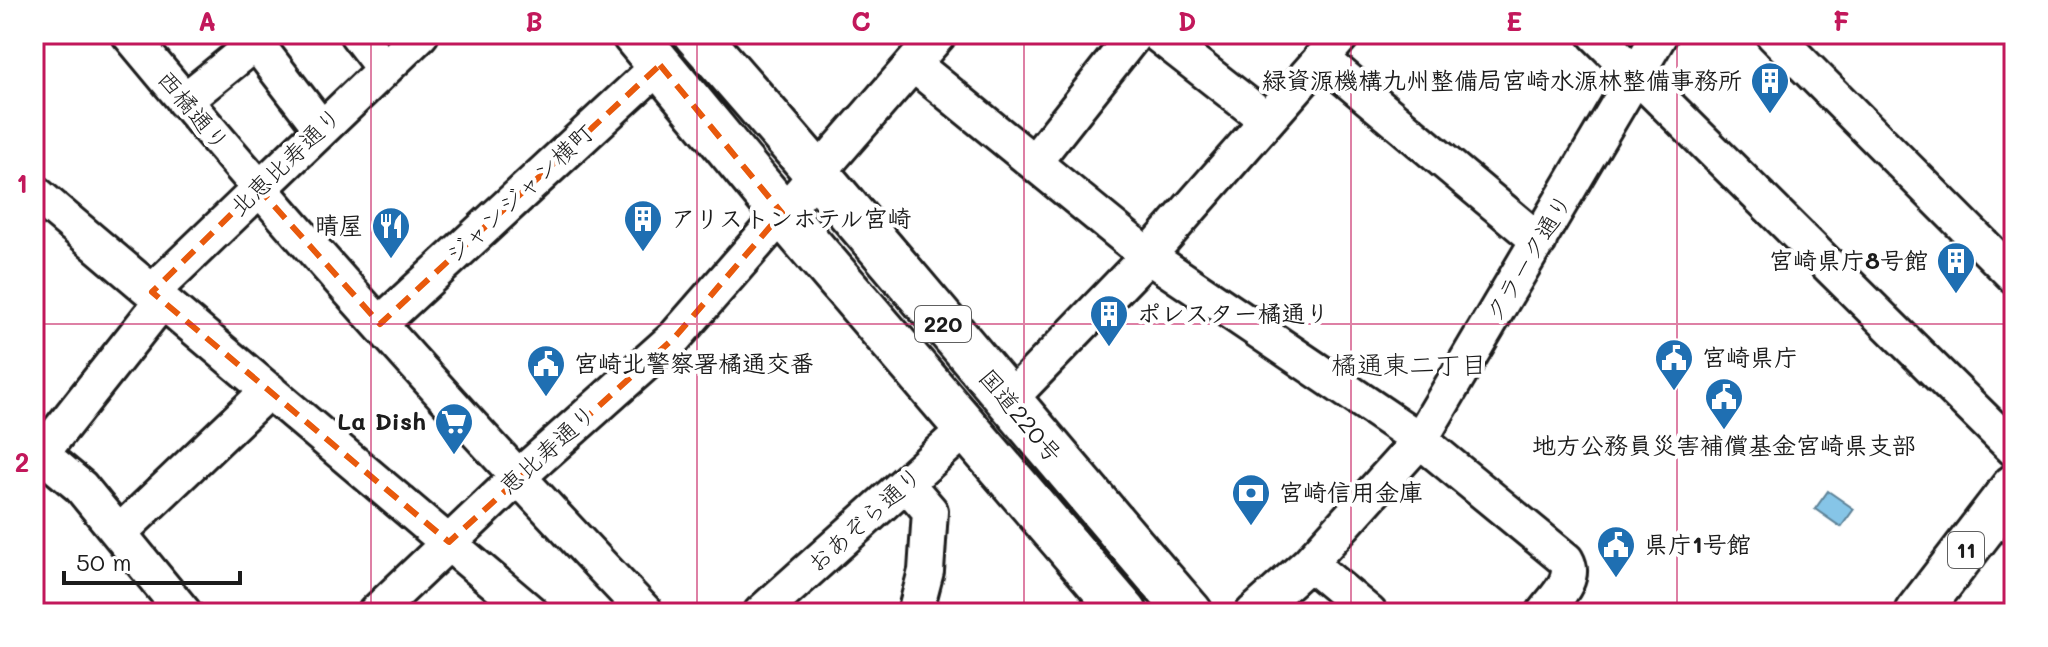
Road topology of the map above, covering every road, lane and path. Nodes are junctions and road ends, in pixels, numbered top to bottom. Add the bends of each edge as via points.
1 (129, 34) edge
2 (357, 34) edge
3 (421, 34) edge
4 (696, 34) edge
5 (939, 34) edge
6 (1135, 34) edge
7 (1157, 34) edge
8 (1595, 34) edge
9 (1660, 34) edge
10 (1773, 34) edge
11 (258, 37) edge
12 (1332, 46) edge
13 (647, 50) edge
14 (913, 64) junction
15 (384, 69) junction
16 (1638, 76) junction
17 (184, 101) junction
18 (1267, 120) junction
19 (321, 128) junction
20 (1034, 162) junction
21 (818, 173) junction
22 (258, 188) junction
23 (34, 192) edge
24 (782, 213) junction
25 (1539, 241) junction
26 (1148, 256) junction
27 (2014, 276) edge
28 (157, 296) junction
29 (380, 324) junction
30 (269, 390) junction
31 (1007, 402) junction
32 (968, 427) junction
33 (1420, 440) junction
34 (2014, 449) edge
35 (37, 454) edge
36 (517, 478) junction
37 (906, 483) junction
38 (2014, 487) edge
39 (119, 533) junction
40 (449, 542) junction
41 (1309, 563) junction
42 (184, 613) edge
43 (375, 613) edge
44 (531, 613) edge
45 (646, 613) edge
46 (761, 613) edge
47 (915, 613) edge
48 (1125, 613) edge
49 (1190, 613) edge
50 (1253, 613) edge
51 (1369, 613) edge
52 (1544, 613) edge
53 (1917, 613) edge

1 - 17 street, 西橘通り
2 - 15 street
3 - 15 street, 北恵比寿通り
4 - 21 main road, 国道220号 / 220
5 - 14 street, 恵比寿通り
6 - 20 street
7 - 18 street
8 - 16 street
9 - 16 street, クラーク通り
10 - 27 street
11 - 17 street
11 - 19 street
12 - 18 street
12 - 25 street
13 - 24 main road, 国道220号 / 220
13 - 29 street, ジャンジャン横町
14 - 20 street
14 - 21 street, 恵比寿通り
15 - 19 street, 北恵比寿通り
16 - 25 street, クラーク通り
16 - 34 street
17 - 22 street, 西橘通り
18 - 26 street
19 - 22 street, 北恵比寿通り
20 - 26 street
21 - 24 street, 恵比寿通り
21 - 31 main road, 国道220号 / 220
22 - 28 street, 北恵比寿通り
22 - 29 street, 西橘通り
23 - 28 street
24 - 32 main road, 国道220号 / 220
24 - 36 street, 恵比寿通り via 675,337
25 - 33 street, クラーク通り
26 - 31 street
26 - 33 street
28 - 30 street
28 - 35 street, 北恵比寿通り
29 - 36 street, 西橘通り
30 - 39 street
30 - 40 street
31 - 49 main road, 国道220号 / 220
32 - 37 street, おあぞら通り
32 - 48 main road, 国道220号 / 220
33 - 41 street, クラーク通り
33 - 52 street via 1566,560 1569,579
35 - 39 street via 81,487
36 - 40 street, 恵比寿通り
36 - 45 street, 西橘通り
37 - 46 street, おあぞら通り
37 - 47 street via 930,511 926,571
38 - 53 main road, 11
39 - 42 street
40 - 43 street, 恵比寿通り
40 - 44 street
41 - 50 street, クラーク通り
41 - 51 street

